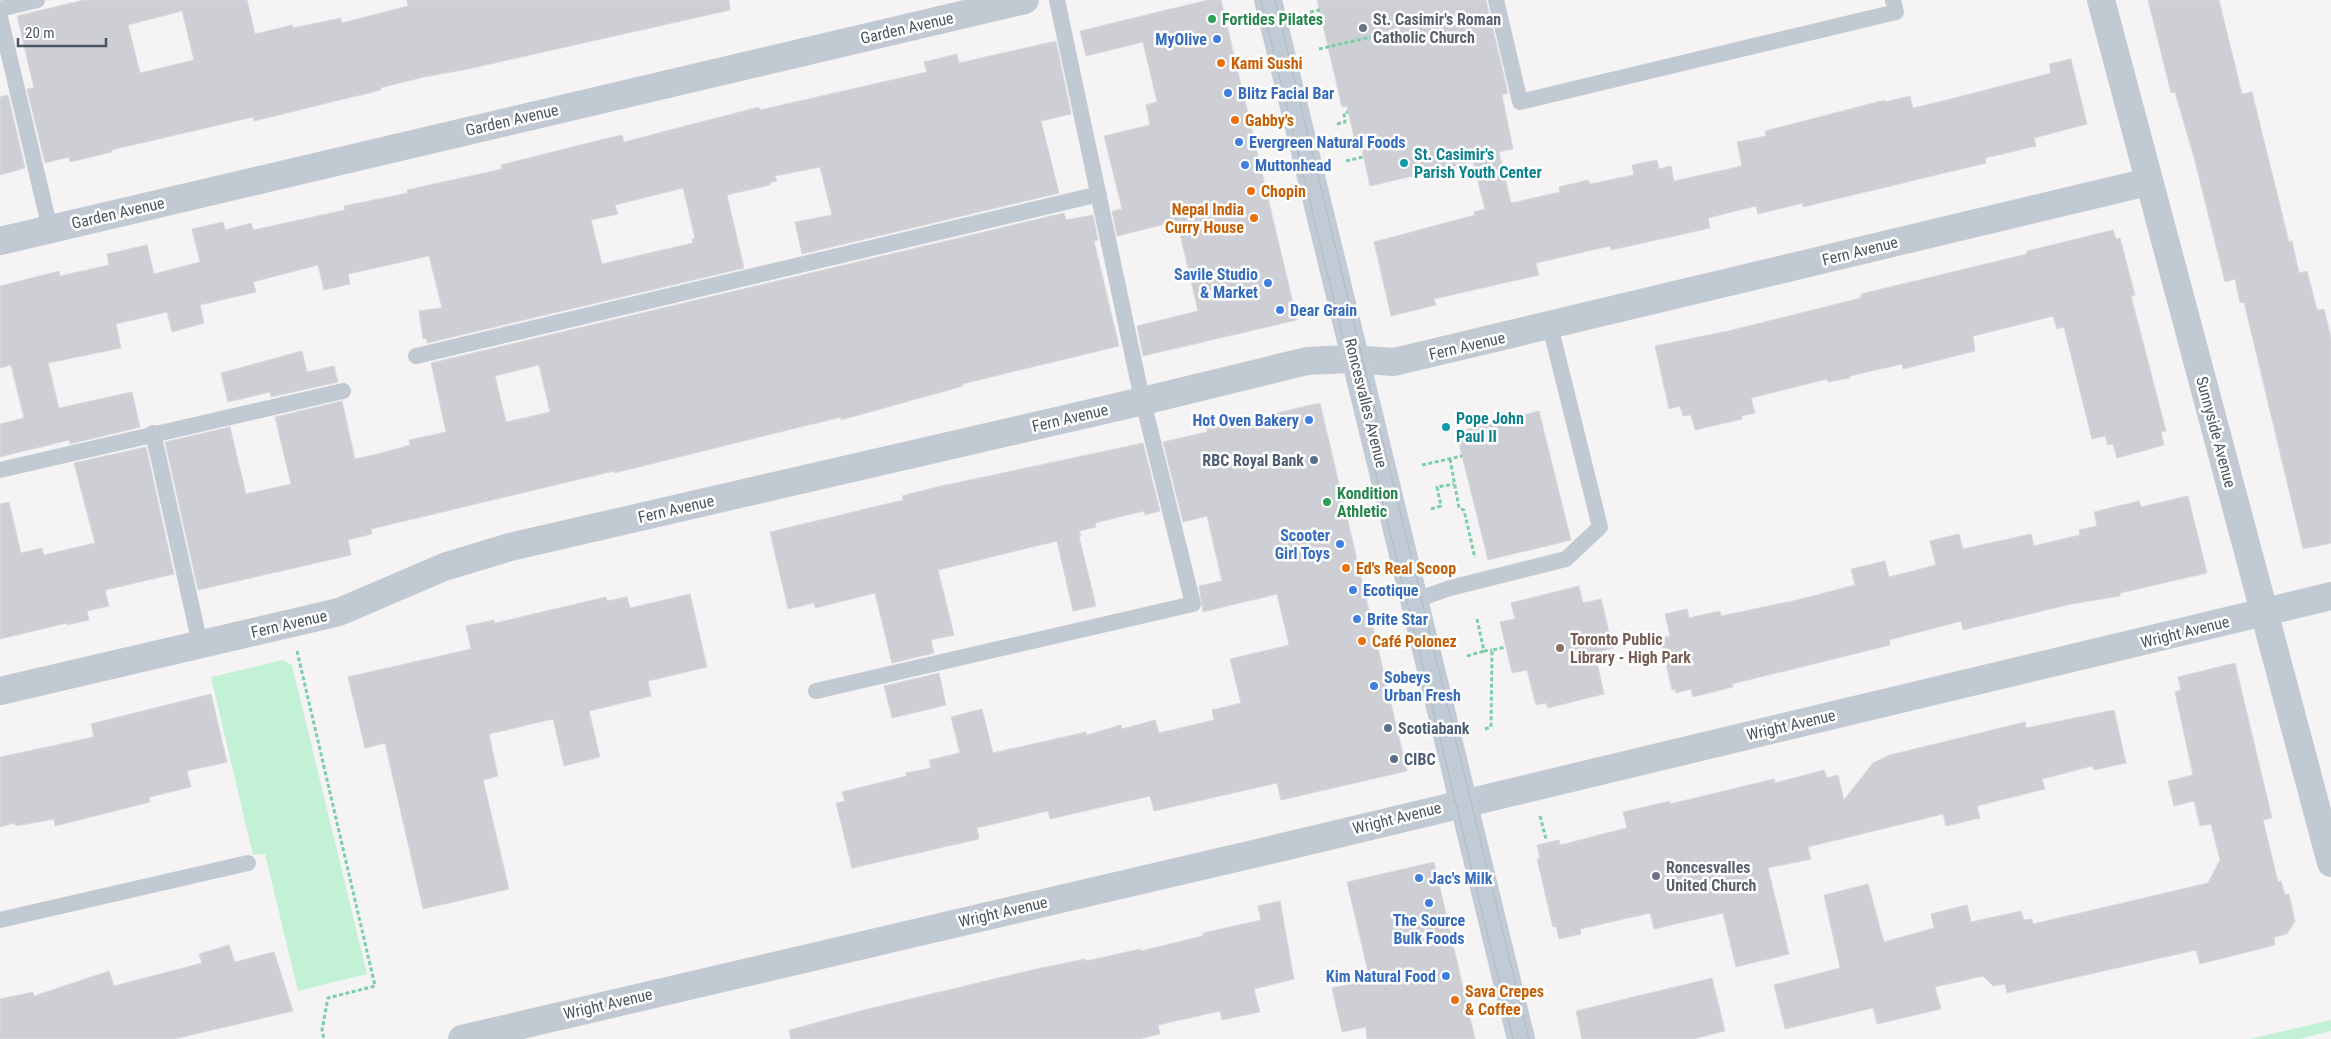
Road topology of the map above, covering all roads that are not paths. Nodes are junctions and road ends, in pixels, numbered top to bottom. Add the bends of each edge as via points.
1 (37, 0) edge
2 (1025, 0) edge
3 (1057, 0) edge
4 (1268, 0) edge
5 (1496, 0) edge
6 (1893, 0) edge
7 (2101, 0) edge
8 (0, 9) edge
9 (0, 17) edge
10 (2148, 182) junction
11 (1099, 194) junction
12 (50, 229) junction
13 (0, 241) edge
14 (1550, 326) junction
15 (416, 356) dead end
16 (1355, 360) junction
17 (343, 391) dead end
18 (1144, 402) junction
19 (153, 433) junction
20 (0, 470) edge
21 (2331, 596) edge
22 (1413, 600) junction
23 (2264, 612) junction
24 (200, 644) junction
25 (816, 691) dead end
26 (0, 692) edge
27 (1463, 802) junction
28 (248, 863) dead end
29 (2331, 863) edge
30 (0, 920) edge
31 (462, 1039) edge
32 (1521, 1039) edge

1 - 8 lane
2 - 12 street, Garden Avenue
3 - 11 lane
4 - 16 street, Roncesvalles Avenue
5 - 6 lane via 1520,102 1896,12
7 - 10 street, Sunnyside Avenue
9 - 12 lane
10 - 14 street, Fern Avenue
10 - 23 street, Sunnyside Avenue
11 - 15 lane
11 - 18 lane
12 - 13 street, Garden Avenue
14 - 16 street, Fern Avenue via 1394,362
14 - 22 lane via 1600,527 1566,559
16 - 18 street, Fern Avenue via 1307,361
16 - 22 street, Roncesvalles Avenue
17 - 19 lane
18 - 24 street, Fern Avenue via 510,547 444,567 339,612
18 - 25 lane via 1193,604
19 - 20 lane
19 - 24 lane
21 - 23 street, Wright Avenue
22 - 27 street, Roncesvalles Avenue
23 - 27 street, Wright Avenue
23 - 29 street, Sunnyside Avenue
24 - 26 street, Fern Avenue
27 - 31 street, Wright Avenue
27 - 32 street, Roncesvalles Avenue
28 - 30 lane

